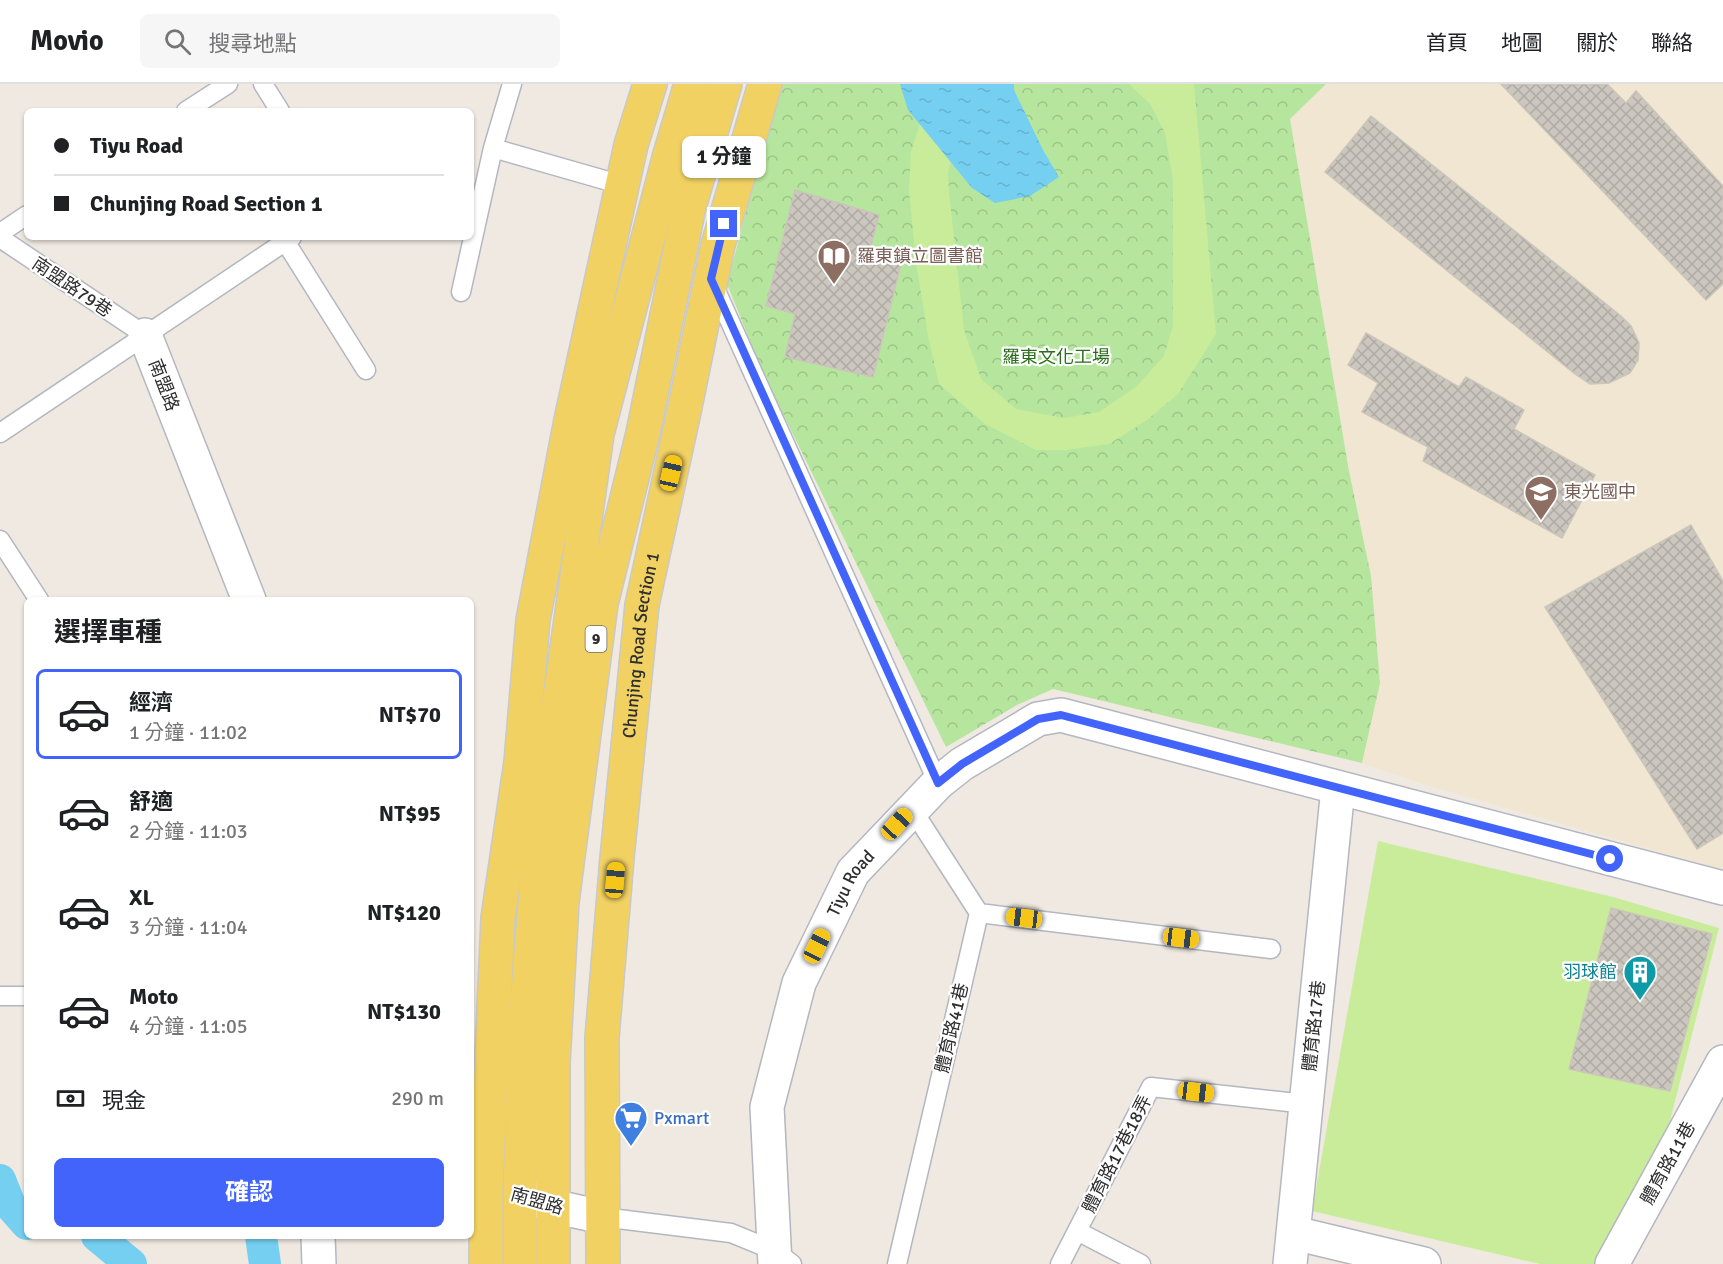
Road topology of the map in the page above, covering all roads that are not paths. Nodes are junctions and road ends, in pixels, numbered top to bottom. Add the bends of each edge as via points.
1 (228, 84) edge
2 (263, 84) edge
3 (512, 84) edge
4 (650, 84) edge
5 (691, 84) edge
6 (725, 84) edge
7 (765, 84) edge
8 (191, 108) edge
9 (278, 108) edge
10 (493, 147) junction
11 (622, 185) junction
12 (24, 217) edge
13 (0, 233) edge
14 (474, 233) edge
15 (0, 238) edge
16 (288, 240) edge
17 (290, 240) edge
18 (472, 240) edge
19 (711, 279) junction
20 (461, 292) dead end
21 (145, 335) junction
22 (366, 370) dead end
23 (0, 433) edge
24 (0, 540) edge
25 (37, 597) edge
26 (248, 597) edge
27 (938, 783) junction
28 (1338, 788) junction
29 (912, 808) junction
30 (1723, 888) edge
31 (979, 913) junction
32 (1270, 949) dead end
33 (0, 996) edge
34 (24, 996) edge
35 (1723, 1062) edge
36 (1306, 1104) junction
37 (478, 1188) edge
38 (520, 1192) junction
39 (552, 1206) junction
40 (602, 1217) junction
41 (1077, 1231) junction
42 (318, 1239) edge
43 (1292, 1249) edge
44 (1376, 1258) edge
45 (781, 1260) edge
46 (319, 1264) edge
47 (486, 1264) edge
48 (520, 1264) edge
49 (553, 1264) edge
50 (603, 1264) edge
51 (897, 1264) edge
52 (1059, 1264) edge
53 (1141, 1264) edge
54 (1424, 1264) edge
55 (1612, 1264) edge

1 - 8 lane
2 - 9 lane
3 - 10 lane
4 - 11 main road
5 - 38 main road, 9 via 597,434 540,840 525,1030
6 - 39 main road, 9 via 689,207 643,433 601,604 562,902 553,1064
7 - 19 main road, Chunjing Road Section 1
10 - 11 lane
10 - 14 lane
11 - 37 main road via 533,620 521,762 498,918
12 - 13 lane
15 - 21 lane, 南盟路79巷
16 - 21 lane, 南盟路
17 - 22 lane
18 - 20 lane
19 - 27 lane
19 - 40 main road, Chunjing Road Section 1 via 642,605 602,1038
21 - 23 lane
21 - 26 street, 南盟路
24 - 25 lane
27 - 28 street, Tiyu Road via 962,764 1038,719 1061,715
27 - 29 street, Tiyu Road
28 - 30 street, Tiyu Road
28 - 36 street, 體育路17巷
29 - 31 lane
29 - 45 street, Tiyu Road via 853,872 799,982 767,1107
31 - 32 lane
31 - 51 lane, 體育路41巷
33 - 34 lane
35 - 55 street, 體育路11巷
36 - 41 lane, 體育路17巷18弄 via 1151,1087
36 - 43 street, 體育路17巷
37 - 38 street, 南盟路
37 - 47 main road
38 - 39 street, 南盟路
38 - 48 main road, 9
39 - 40 street, 南盟路
39 - 49 main road, 9
40 - 45 lane via 731,1233
40 - 50 main road, Chunjing Road Section 1
41 - 52 lane, 體育路17巷18弄
41 - 53 lane
42 - 46 street
43 - 44 street
44 - 54 street

